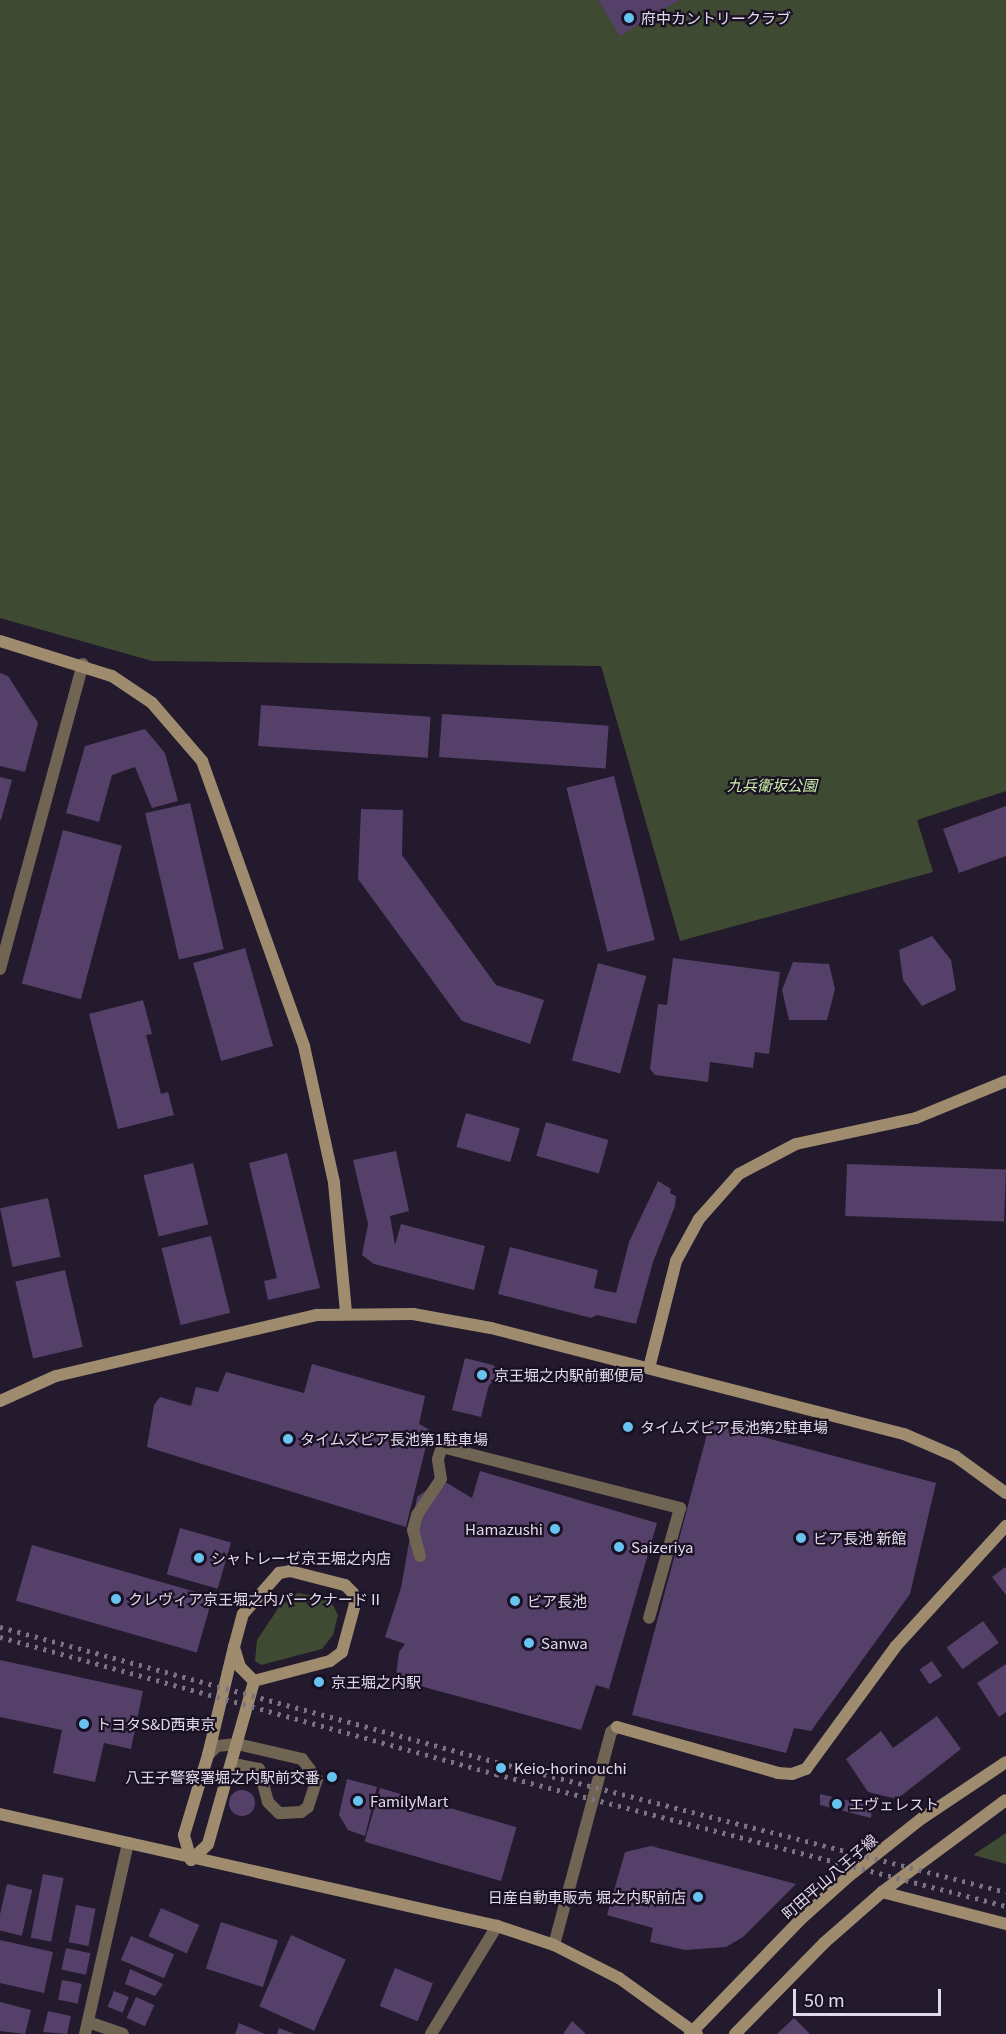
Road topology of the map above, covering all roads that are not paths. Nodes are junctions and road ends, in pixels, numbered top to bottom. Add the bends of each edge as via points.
1 (0, 641) edge
2 (83, 664) junction
3 (0, 969) edge
4 (1006, 1081) edge
5 (346, 1312) junction
6 (649, 1368) junction
7 (0, 1401) edge
8 (1006, 1493) edge
9 (1006, 1526) edge
10 (420, 1556) dead end
11 (649, 1618) dead end
12 (234, 1647) junction
13 (254, 1681) junction
14 (237, 1744) junction
15 (208, 1755) junction
16 (1006, 1762) edge
17 (228, 1775) junction
18 (1006, 1800) edge
19 (0, 1814) edge
20 (128, 1843) junction
21 (191, 1860) junction
22 (882, 1892) junction
23 (1006, 1924) edge
24 (497, 1926) junction
25 (554, 1945) junction
26 (86, 2028) edge
27 (693, 2033) edge
28 (123, 2034) edge
29 (431, 2034) edge
30 (735, 2034) edge

1 - 2 street
2 - 3 street
2 - 5 street via 112,676 152,703 192,747 211,778 304,1046 322,1116 334,1183
4 - 6 street via 916,1118 787,1147 739,1174 699,1219 676,1261
5 - 6 street via 439,1317
5 - 7 street via 317,1315 56,1376
6 - 8 street via 921,1440 970,1465
9 - 25 street via 896,1646 806,1769 778,1773 617,1727 611,1732
10 - 11 street via 413,1530 417,1515 441,1479 438,1459 442,1447 680,1508
12 - 13 street via 240,1667
12 - 13 street via 243,1614 279,1573 290,1571 345,1585 353,1593 355,1604 342,1652 330,1661
12 - 15 street
13 - 14 street
14 - 15 street via 217,1746
14 - 17 street
14 - 17 street via 302,1759 317,1779 308,1807 279,1813 268,1802 259,1769 239,1765
15 - 21 street via 184,1835
16 - 27 street, 町田平山八王子線 via 921,1819 842,1882
17 - 21 street via 208,1844
18 - 22 street
19 - 20 street
20 - 21 street
20 - 26 street
21 - 24 street
22 - 23 street
22 - 30 street via 824,1943
24 - 25 street
24 - 29 street
25 - 27 street via 641,1991
26 - 28 street

